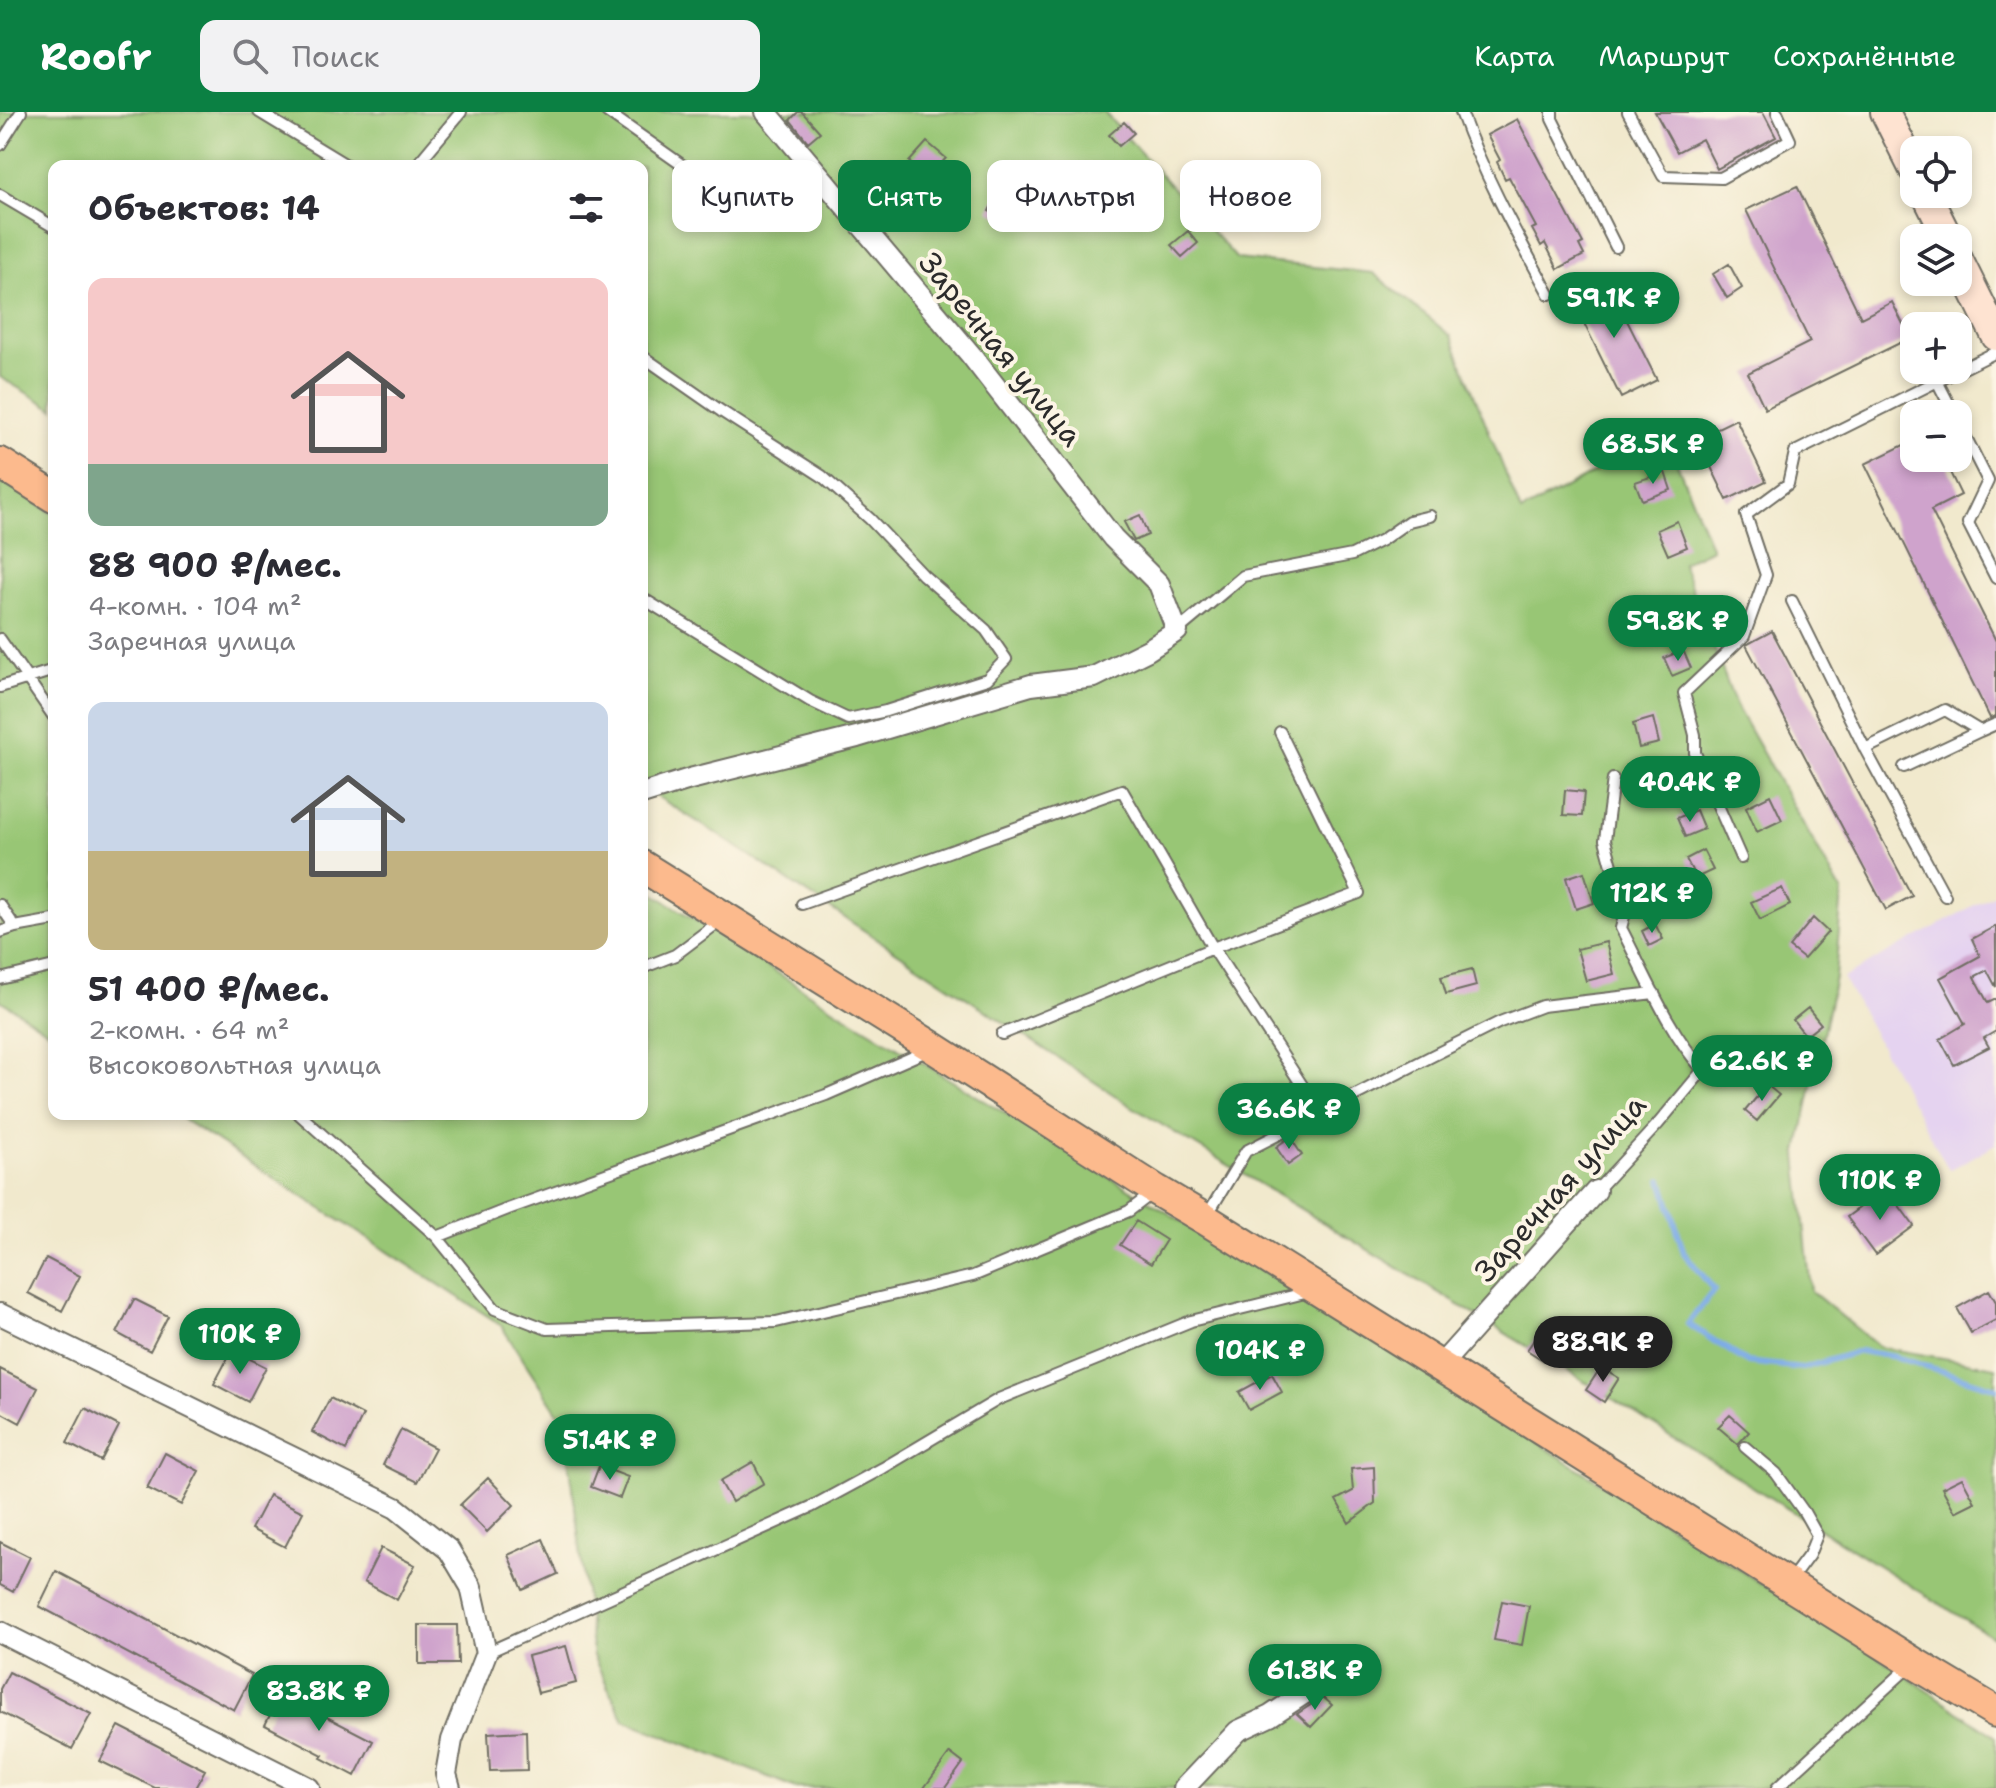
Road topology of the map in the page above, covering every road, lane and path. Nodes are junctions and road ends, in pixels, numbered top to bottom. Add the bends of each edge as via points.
1 (21, 112) edge
2 (259, 112) edge
3 (461, 112) edge
4 (607, 112) edge
5 (766, 112) edge
6 (1461, 112) edge
7 (1552, 112) edge
8 (1628, 112) edge
9 (1777, 112) edge
10 (1885, 112) edge
11 (1900, 142) edge
12 (0, 145) edge
13 (338, 160) edge
14 (421, 160) edge
15 (675, 160) edge
16 (0, 195) edge
17 (48, 223) edge
18 (1616, 247) dead end
19 (1972, 287) edge
20 (1549, 294) dead end
21 (1996, 336) edge
22 (1996, 352) edge
23 (648, 360) edge
24 (1972, 364) edge
25 (1931, 384) edge
26 (1972, 450) edge
27 (0, 463) edge
28 (48, 493) edge
29 (1430, 516) dead end
30 (1996, 578) edge
31 (1792, 601) dead end
32 (648, 602) edge
33 (1177, 631) junction
34 (0, 639) edge
35 (48, 672) edge
36 (28, 679) junction
37 (0, 687) edge
38 (48, 708) edge
39 (1996, 724) edge
40 (1980, 731) junction
41 (1280, 732) dead end
42 (1865, 749) junction
43 (1904, 767) dead end
44 (1613, 779) dead end
45 (648, 792) edge
46 (1741, 858) dead end
47 (648, 870) edge
48 (1945, 896) dead end
49 (802, 904) dead end
50 (0, 905) edge
51 (725, 917) junction
52 (48, 921) edge
53 (15, 927) junction
54 (0, 932) edge
55 (1213, 948) junction
56 (648, 966) edge
57 (48, 967) edge
58 (0, 979) edge
59 (1654, 993) junction
60 (1002, 1034) dead end
61 (934, 1048) junction
62 (1320, 1113) junction
63 (306, 1120) edge
64 (1156, 1190) junction
65 (1596, 1191) joint
66 (1205, 1219) junction
67 (437, 1237) junction
68 (1319, 1289) junction
69 (0, 1314) edge
70 (1440, 1366) junction
71 (1745, 1447) dead end
72 (1788, 1584) junction
73 (0, 1632) edge
74 (486, 1653) junction
75 (1914, 1663) junction
76 (1317, 1685) dead end
77 (1996, 1712) edge
78 (309, 1788) edge
79 (450, 1788) edge
80 (1184, 1788) edge
81 (1777, 1788) edge

1 - 12 lane
2 - 13 lane
3 - 14 lane
4 - 15 lane
5 - 33 street, Заречная улица via 971,355 1113,538 1159,584
6 - 20 lane
7 - 18 lane
8 - 9 lane via 1663,176 1721,178 1790,140
10 - 11 main road
16 - 17 lane
19 - 21 main road
22 - 24 lane
23 - 32 lane via 822,476 986,630 1006,659 987,679 848,719
25 - 46 lane via 1795,452 1788,484 1746,515 1766,575 1744,636 1684,693 1695,753
26 - 30 lane via 1988,481 1968,523
27 - 28 main road
29 - 33 lane via 1409,521 1352,555 1243,576
31 - 42 lane
33 - 45 street via 1094,677 1031,685
34 - 36 lane
35 - 36 lane
36 - 37 lane
36 - 38 lane
39 - 40 lane
40 - 42 lane via 1945,710
40 - 43 lane
41 - 55 lane via 1359,893
42 - 48 lane
44 - 59 lane, Заречная улица via 1605,840 1625,913 1621,928
47 - 51 main road
49 - 55 lane via 1122,790
50 - 53 lane
51 - 56 lane via 675,955
51 - 61 main road
52 - 53 lane
53 - 54 lane
55 - 60 lane
55 - 62 lane
57 - 58 lane
59 - 62 lane via 1542,1006
59 - 65 lane, Заречная улица via 1703,1070
61 - 64 main road
61 - 67 lane via 826,1095
62 - 66 lane via 1246,1151
63 - 67 lane
64 - 66 main road
64 - 67 lane via 1129,1211 973,1276 776,1322 547,1329 495,1309
65 - 70 street, Заречная улица
66 - 68 main road
68 - 70 main road
68 - 74 lane via 1191,1321 999,1399 811,1507
69 - 74 street via 396,1508 449,1550 471,1587
70 - 72 main road
71 - 72 lane via 1776,1473 1817,1535
72 - 75 main road
73 - 78 street
74 - 79 street via 452,1740 446,1774
75 - 77 main road
75 - 81 lane
76 - 80 street via 1238,1731

